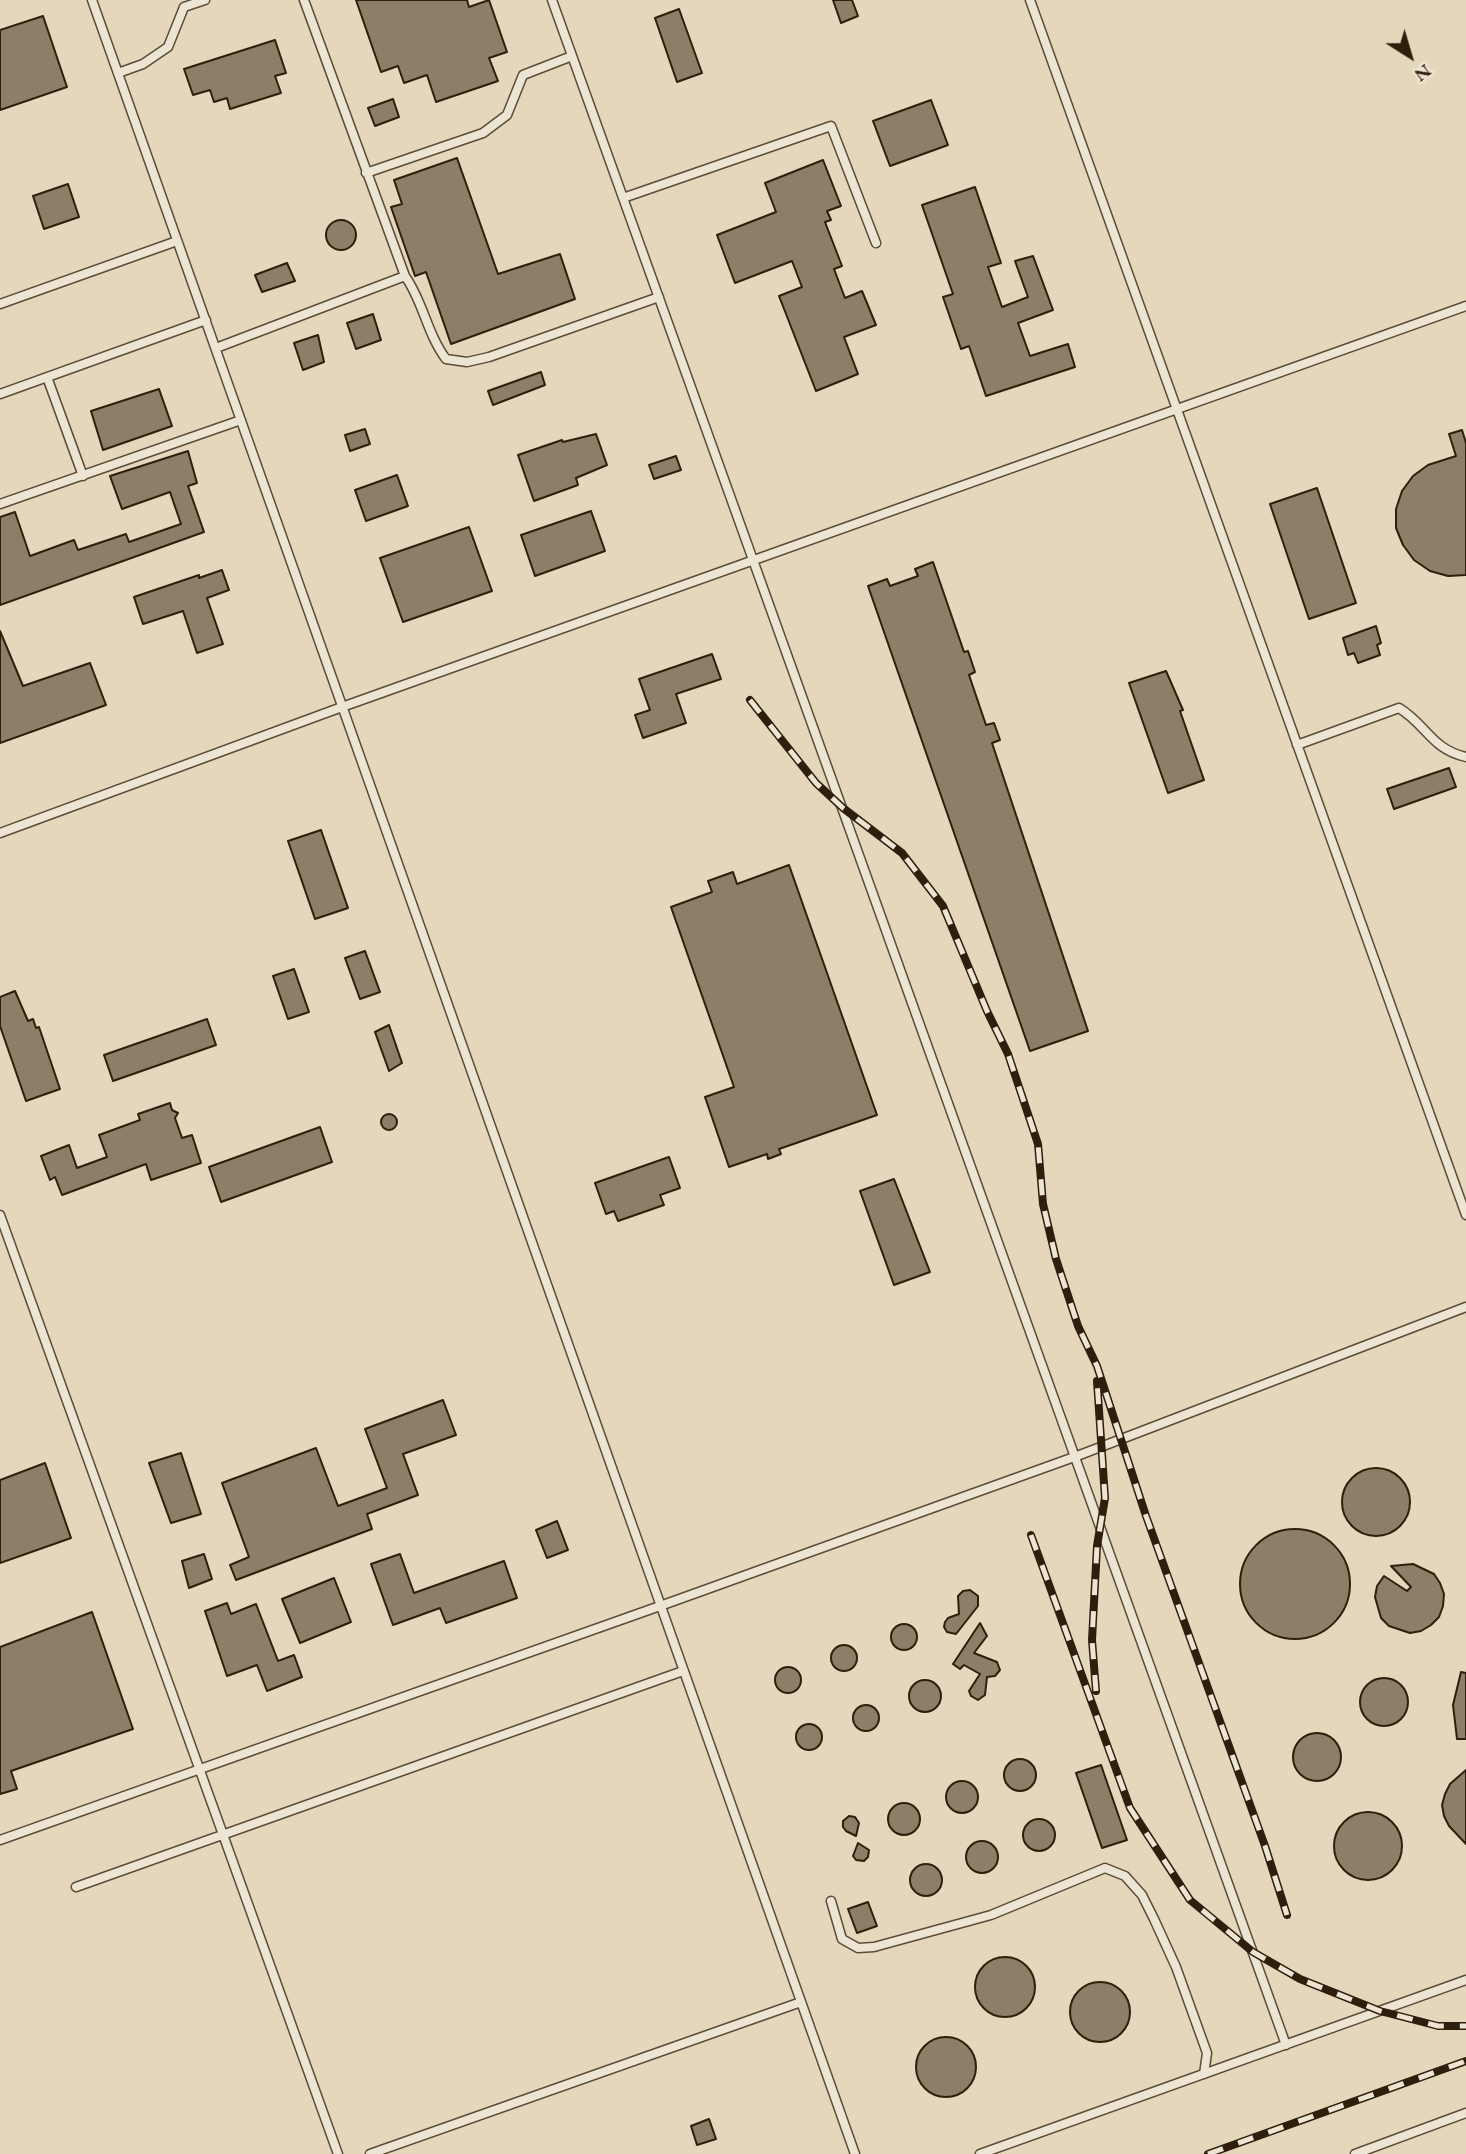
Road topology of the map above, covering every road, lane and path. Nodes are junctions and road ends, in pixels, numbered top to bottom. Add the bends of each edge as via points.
1 (92, 0) edge
2 (205, 0) edge
3 (303, 0) edge
4 (552, 0) edge
5 (1030, 0) edge
6 (572, 56) junction
7 (118, 73) junction
8 (366, 173) junction
9 (623, 198) junction
10 (177, 242) junction
11 (876, 243) dead end
12 (405, 276) junction
13 (659, 297) junction
14 (0, 304) edge
15 (1466, 306) edge
16 (206, 320) junction
17 (216, 348) junction
18 (47, 377) junction
19 (0, 394) edge
20 (1177, 409) junction
21 (242, 420) junction
22 (83, 476) junction
23 (0, 504) edge
24 (754, 560) junction
25 (342, 707) junction
26 (1297, 745) junction
27 (1466, 757) edge
28 (0, 833) edge
29 (0, 1215) edge
30 (1466, 1215) edge
31 (1466, 1307) edge
32 (1077, 1456) junction
33 (660, 1606) junction
34 (683, 1671) junction
35 (198, 1768) junction
36 (223, 1834) junction
37 (0, 1840) edge
38 (76, 1887) dead end
39 (831, 1901) dead end
40 (1466, 1980) edge
41 (801, 2003) junction
42 (1286, 2045) junction
43 (1204, 2074) junction
44 (1466, 2113) edge
45 (338, 2154) edge
46 (370, 2154) edge
47 (855, 2154) edge
48 (980, 2154) edge
49 (1355, 2154) edge

1 - 7 lane
2 - 7 lane via 184,7 168,47 143,64
3 - 8 lane
4 - 6 lane
5 - 20 lane
6 - 8 lane via 523,75 507,115 483,133
6 - 9 lane
7 - 10 lane
8 - 12 lane
9 - 11 lane via 831,126
9 - 13 lane
10 - 14 lane
10 - 16 lane
12 - 13 lane via 446,359 467,362
12 - 17 lane
13 - 24 lane
15 - 20 lane
16 - 17 lane
16 - 18 lane
17 - 21 lane
18 - 19 lane
18 - 22 lane
20 - 24 lane
20 - 26 lane
21 - 22 lane
21 - 25 lane
22 - 23 lane
24 - 25 lane
24 - 32 lane
25 - 28 lane
25 - 33 lane
26 - 27 lane via 1399,708 1415,718 1430,739 1454,755
26 - 30 lane
29 - 35 lane
31 - 32 lane
32 - 33 lane
32 - 42 lane
33 - 34 lane
33 - 35 lane
34 - 36 lane
34 - 41 lane
35 - 36 lane
35 - 37 lane
36 - 38 lane
36 - 45 lane
39 - 43 lane via 842,1939 858,1948 874,1947 991,1915 1105,1868 1125,1876 1142,1895 1176,1967 1207,2053
40 - 42 lane
41 - 46 lane
41 - 47 lane
42 - 43 lane
43 - 48 lane
44 - 49 lane

